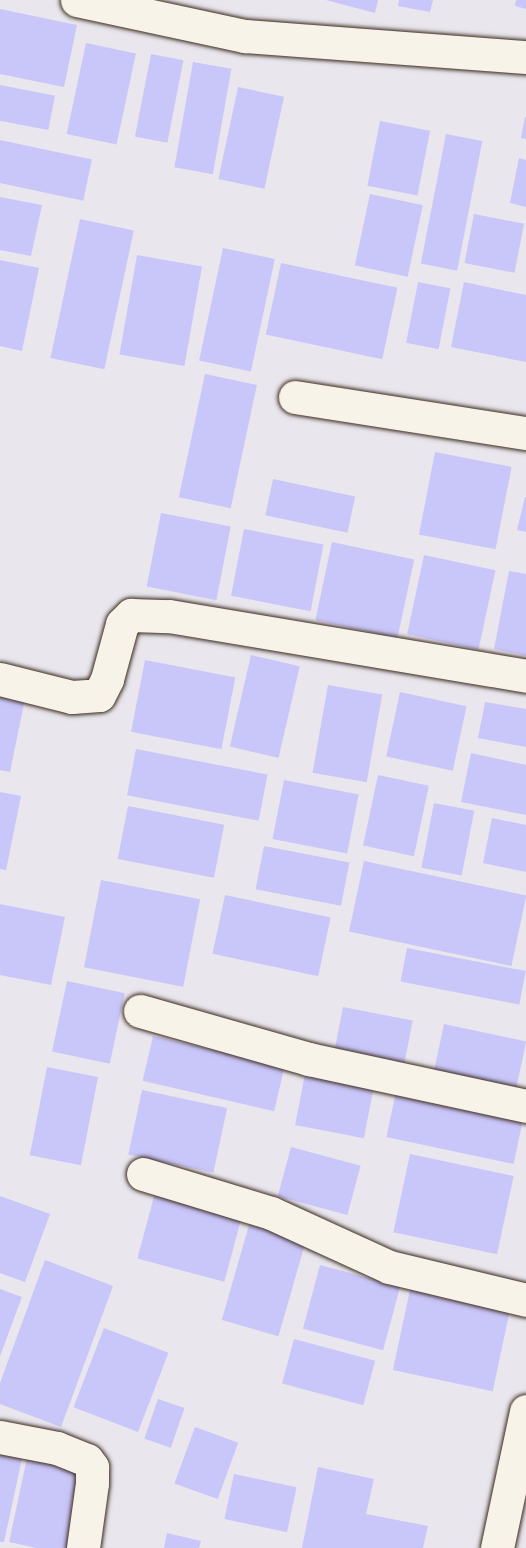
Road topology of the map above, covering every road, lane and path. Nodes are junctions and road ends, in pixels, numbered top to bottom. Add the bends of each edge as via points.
1 (77, 0) edge
2 (526, 57) edge
3 (295, 397) dead end
4 (526, 433) edge
5 (526, 676) edge
6 (0, 679) edge
7 (140, 1011) dead end
8 (526, 1106) edge
9 (143, 1174) dead end
10 (526, 1300) edge
11 (526, 1411) edge
12 (0, 1437) edge
13 (82, 1548) edge
14 (497, 1548) edge

1 - 2 street via 245,36
3 - 4 street
5 - 6 street via 169,616 131,615 122,624 99,695 72,697
7 - 8 street via 309,1059
9 - 10 street via 271,1213 389,1267
11 - 14 street
12 - 13 street via 57,1448 87,1460 92,1467 92,1482

